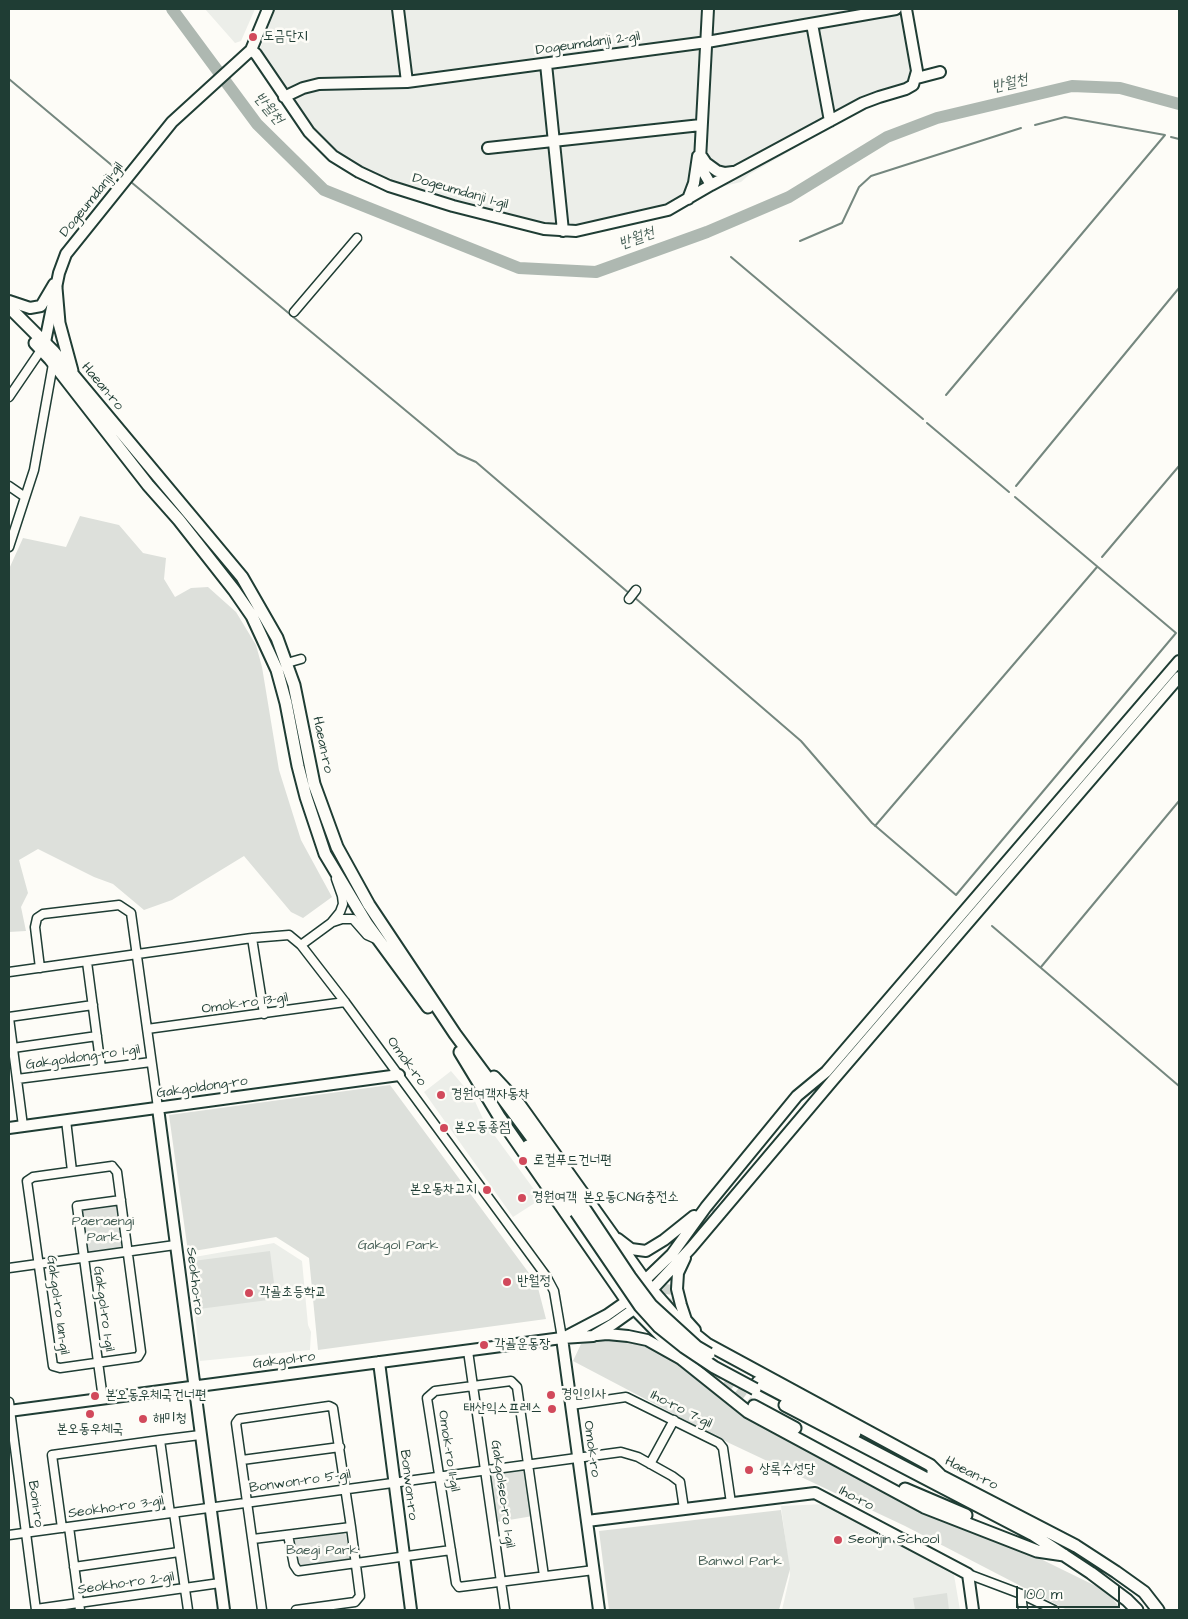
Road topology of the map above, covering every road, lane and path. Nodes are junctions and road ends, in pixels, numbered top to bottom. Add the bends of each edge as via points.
1 (268, 9) edge
2 (398, 9) edge
3 (708, 9) edge
4 (896, 9) edge
5 (906, 9) edge
6 (812, 24) junction
7 (707, 42) junction
8 (247, 54) junction
9 (546, 64) junction
10 (940, 72) dead end
11 (917, 78) junction
12 (407, 82) junction
13 (284, 97) junction
14 (830, 121) junction
15 (701, 125) junction
16 (555, 141) junction
17 (488, 148) dead end
18 (700, 150) junction
19 (736, 172) junction
20 (712, 185) junction
21 (688, 199) junction
22 (563, 231) junction
23 (357, 238) dead end
24 (59, 274) junction
25 (56, 288) junction
26 (9, 301) edge
27 (9, 307) edge
28 (294, 312) dead end
29 (9, 317) edge
30 (43, 346) junction
31 (53, 364) junction
32 (74, 377) junction
33 (9, 397) edge
34 (9, 486) edge
35 (25, 497) junction
36 (9, 547) edge
37 (636, 590) dead end
38 (629, 599) dead end
39 (302, 659) dead end
40 (1179, 661) edge
41 (286, 663) junction
42 (1179, 677) edge
43 (329, 859) junction
44 (331, 923) junction
45 (252, 938) junction
46 (380, 942) junction
47 (301, 945) junction
48 (137, 954) junction
49 (87, 962) junction
50 (40, 968) junction
51 (9, 972) edge
52 (345, 1002) junction
53 (93, 1005) junction
54 (264, 1014) junction
55 (9, 1017) edge
56 (147, 1029) junction
57 (97, 1036) junction
58 (454, 1038) junction
59 (13, 1048) junction
60 (151, 1062) junction
61 (101, 1068) junction
62 (399, 1075) junction
63 (17, 1079) junction
64 (158, 1108) junction
65 (66, 1120) junction
66 (23, 1126) junction
67 (9, 1128) edge
68 (72, 1171) junction
69 (121, 1200) junction
70 (710, 1207) junction
71 (614, 1236) junction
72 (175, 1245) junction
73 (691, 1248) junction
74 (128, 1252) junction
75 (84, 1258) junction
76 (38, 1264) junction
77 (634, 1265) junction
78 (9, 1268) edge
79 (613, 1280) junction
80 (648, 1285) junction
81 (631, 1305) junction
82 (593, 1336) junction
83 (562, 1338) junction
84 (707, 1344) junction
85 (468, 1351) junction
86 (683, 1360) junction
87 (98, 1362) junction
88 (379, 1362) junction
89 (194, 1386) junction
90 (473, 1386) junction
91 (756, 1386) junction
92 (103, 1399) junction
93 (571, 1405) junction
94 (754, 1406) tunnel mouth
95 (9, 1408) edge
96 (674, 1420) junction
97 (200, 1435) junction
98 (160, 1440) junction
99 (340, 1447) junction
100 (578, 1458) junction
101 (242, 1460) junction
102 (528, 1464) junction
103 (650, 1464) junction
104 (486, 1471) junction
105 (940, 1474) junction
106 (439, 1477) junction
107 (394, 1483) junction
108 (346, 1488) junction
109 (248, 1502) junction
110 (731, 1503) junction
111 (209, 1507) junction
112 (684, 1509) junction
113 (172, 1513) junction
114 (587, 1521) junction
115 (65, 1527) junction
116 (351, 1527) junction
117 (26, 1533) junction
118 (9, 1535) edge
119 (288, 1535) junction
120 (253, 1539) junction
121 (451, 1550) junction
122 (179, 1552) junction
123 (1064, 1555) junction
124 (404, 1556) junction
125 (356, 1563) junction
126 (74, 1566) junction
127 (594, 1570) junction
128 (968, 1574) junction
129 (544, 1576) junction
130 (501, 1581) junction
131 (220, 1583) junction
132 (185, 1589) junction
133 (1021, 1594) junction
134 (79, 1607) edge
135 (318, 1609) edge
136 (36, 1610) edge
137 (188, 1610) edge
138 (224, 1610) edge
139 (262, 1610) edge
140 (296, 1610) edge
141 (411, 1610) edge
142 (505, 1610) edge
143 (599, 1610) edge
144 (973, 1610) edge
145 (1023, 1610) edge
146 (1054, 1610) edge
147 (1137, 1610) edge
148 (1158, 1610) edge

1 - 8 main road
2 - 12 main road
3 - 7 main road
4 - 6 main road, Dogeumdanji 2-gil
5 - 11 main road
6 - 7 main road, Dogeumdanji 2-gil
6 - 14 main road
7 - 9 main road, Dogeumdanji 2-gil
7 - 15 main road
8 - 13 main road, Dogeumdanji 1-gil via 256,54
8 - 24 main road, Dogeumdanji-gil via 172,122 66,254
9 - 12 main road, Dogeumdanji 2-gil
9 - 16 main road
10 - 11 main road
11 - 14 main road, Dogeumdanji 1-gil via 906,89 871,100
12 - 13 main road, Dogeumdanji 2-gil via 319,84
13 - 22 main road, Dogeumdanji 1-gil via 309,132 333,156 359,172 389,186 453,206
14 - 19 main road, Dogeumdanji 1-gil
15 - 16 main road
15 - 18 main road
16 - 17 main road
16 - 22 main road
18 - 19 main road via 706,163 717,171
18 - 20 main road via 704,173
18 - 21 main road
19 - 20 main road, Dogeumdanji 1-gil
20 - 21 main road, Dogeumdanji 1-gil
21 - 22 main road, Dogeumdanji 1-gil via 668,210 576,231
23 - 28 street
24 - 25 main road, Dogeumdanji-gil
24 - 26 main road via 41,306 30,308
25 - 30 main road, Dogeumdanji-gil
25 - 32 main road via 59,323
27 - 30 main road, Haean-ro
29 - 30 main road, Haean-ro
30 - 31 main road, Haean-ro
30 - 32 main road, Haean-ro
30 - 33 street
31 - 35 street via 34,470
31 - 43 main road, Haean-ro via 252,616 277,670 306,798
32 - 41 main road, Haean-ro via 242,577 277,638
34 - 35 street
35 - 36 street
37 - 38 street
39 - 41 street
40 - 70 main road via 826,1072 797,1096
41 - 58 main road, Haean-ro via 294,685 314,784 337,847 369,905
42 - 73 main road
43 - 44 street via 343,904
43 - 46 main road, Haean-ro
44 - 46 street via 353,919 367,935
44 - 47 street
45 - 47 street, Omok-ro via 289,934
45 - 48 street, Omok-ro
45 - 54 street
46 - 58 main road, Haean-ro
47 - 52 street, Omok-ro
48 - 49 street, Omok-ro
48 - 50 street via 131,913 119,905 42,914 37,918 35,927
48 - 56 street, Seokho-ro
49 - 50 street, Omok-ro
49 - 53 street
50 - 51 street, Omok-ro
52 - 54 street, Omok-ro 13-gil
52 - 62 street, Omok-ro
53 - 55 street
53 - 57 street
54 - 56 street, Omok-ro 13-gil
55 - 59 street, Gakgoldong-ro 1-gil
56 - 60 street, Seokho-ro
57 - 59 street
57 - 61 street
58 - 71 main road via 519,1104
58 - 79 main road via 500,1118
58 - 91 main road, Haean-ro, bridge via 580,1210 640,1306 659,1327 691,1352
59 - 63 street, Gakgoldong-ro 1-gil
60 - 61 street, Gakgoldong-ro 1-gil
60 - 64 street, Seokho-ro
61 - 63 street, Gakgoldong-ro 1-gil
62 - 64 main road, Gakgoldong-ro
62 - 83 street, Omok-ro via 546,1276 554,1291
63 - 66 street, Gakgoldong-ro 1-gil
64 - 65 main road, Gakgoldong-ro
64 - 72 main road, Seokho-ro
65 - 66 main road, Gakgoldong-ro
65 - 68 street
66 - 67 main road, Gakgoldong-ro
68 - 69 street, Gakgol-ro 1an-gil via 112,1166 117,1172
68 - 76 street, Gakgol-ro 1an-gil via 33,1177 27,1181
69 - 74 street, Gakgol-ro 1an-gil
69 - 75 street, Gakgol-ro 1-gil via 77,1206
70 - 71 main road via 646,1251 631,1249
70 - 80 main road
71 - 77 main road
72 - 74 street
72 - 89 main road, Seokho-ro
73 - 80 main road
73 - 84 main road via 678,1273 678,1289 686,1320
74 - 75 street
74 - 87 street, Gakgol-ro 1an-gil via 141,1352 138,1356
75 - 76 street
75 - 87 street, Gakgol-ro 1-gil
76 - 78 street
76 - 87 street, Gakgol-ro 1an-gil via 53,1366 60,1368
77 - 79 main road via 637,1278 632,1287 623,1288
77 - 80 main road
79 - 81 main road
80 - 81 main road
80 - 84 main road via 681,1324
81 - 82 main road, Gakgol-ro via 613,1324
81 - 83 main road, Gakgol-ro
81 - 86 main road
82 - 83 main road, Gakgol-ro
82 - 86 main road via 607,1334 647,1340
83 - 85 main road, Gakgol-ro
83 - 93 main road, Omok-ro
84 - 105 main road via 930,1465
85 - 88 main road, Gakgol-ro
85 - 90 street, Gakgolseo-ro 1-gil
86 - 123 main road via 748,1412 924,1507 1037,1551
87 - 92 street, Gakgol-ro 1-gil
88 - 89 main road, Gakgol-ro
88 - 107 main road, Bonwon-ro
89 - 92 main road, Gakgol-ro
89 - 97 main road, Seokho-ro
90 - 102 street, Omok-ro 11-gil via 511,1381 517,1387
90 - 104 street, Gakgolseo-ro 1-gil
90 - 106 street, Omok-ro 11-gil via 434,1391 427,1398
91 - 105 main road, Haean-ro
91 - 123 main road, Haean-ro via 888,1460 1032,1534
92 - 95 main road, Gakgol-ro
93 - 96 street, Iho-ro 7-gil via 626,1397
93 - 100 main road, Omok-ro
94 - 123 main road via 903,1488
95 - 117 street, Boni-ro
96 - 103 street
96 - 110 street, Iho-ro 7-gil via 723,1448
97 - 98 street
97 - 111 main road, Seokho-ro
98 - 113 street
98 - 115 street via 52,1455
99 - 101 street
99 - 101 street via 334,1408 329,1406 239,1419 236,1424
99 - 108 street
100 - 102 street, Bonwon-ro 5-gil
100 - 103 street via 621,1452
100 - 114 main road, Omok-ro
101 - 109 street
102 - 104 street, Bonwon-ro 5-gil
102 - 129 street, Omok-ro 11-gil
103 - 112 street via 680,1482
104 - 106 street, Bonwon-ro 5-gil
104 - 130 street, Gakgolseo-ro 1-gil
105 - 148 main road, Haean-ro via 1092,1556 1144,1592
106 - 107 street, Bonwon-ro 5-gil
106 - 121 street, Omok-ro 11-gil
107 - 108 street, Bonwon-ro 5-gil
107 - 124 main road, Bonwon-ro
108 - 109 street, Bonwon-ro 5-gil
108 - 116 street
109 - 111 street, Bonwon-ro 5-gil
109 - 120 street
110 - 112 main road, Iho-ro
110 - 128 main road, Iho-ro via 815,1492
111 - 113 street, Seokho-ro 3-gil
111 - 131 main road, Seokho-ro
112 - 114 main road, Iho-ro
113 - 115 street, Seokho-ro 3-gil
113 - 122 street
114 - 127 main road, Omok-ro
115 - 117 street, Seokho-ro 3-gil
115 - 126 street
116 - 119 street
116 - 125 street
117 - 118 street, Seokho-ro 3-gil
117 - 136 street, Boni-ro
119 - 120 street
119 - 125 street via 298,1570
120 - 139 street
121 - 124 street
121 - 130 street, Omok-ro 11-gil via 459,1587
122 - 126 street
122 - 132 street
123 - 147 main road, Haean-ro
124 - 125 street
124 - 141 main road, Bonwon-ro
125 - 135 street via 360,1596 355,1602
126 - 134 street
127 - 129 street, Omok-ro 11-gil
127 - 143 main road, Omok-ro
128 - 133 street
128 - 144 main road
129 - 130 street, Omok-ro 11-gil
130 - 142 street, Gakgolseo-ro 1-gil
131 - 132 street, Seokho-ro 2-gil
131 - 138 main road, Seokho-ro
132 - 134 street, Seokho-ro 2-gil
132 - 137 street
133 - 145 street
133 - 146 street
134 - 136 street, Seokho-ro 2-gil
135 - 140 street

